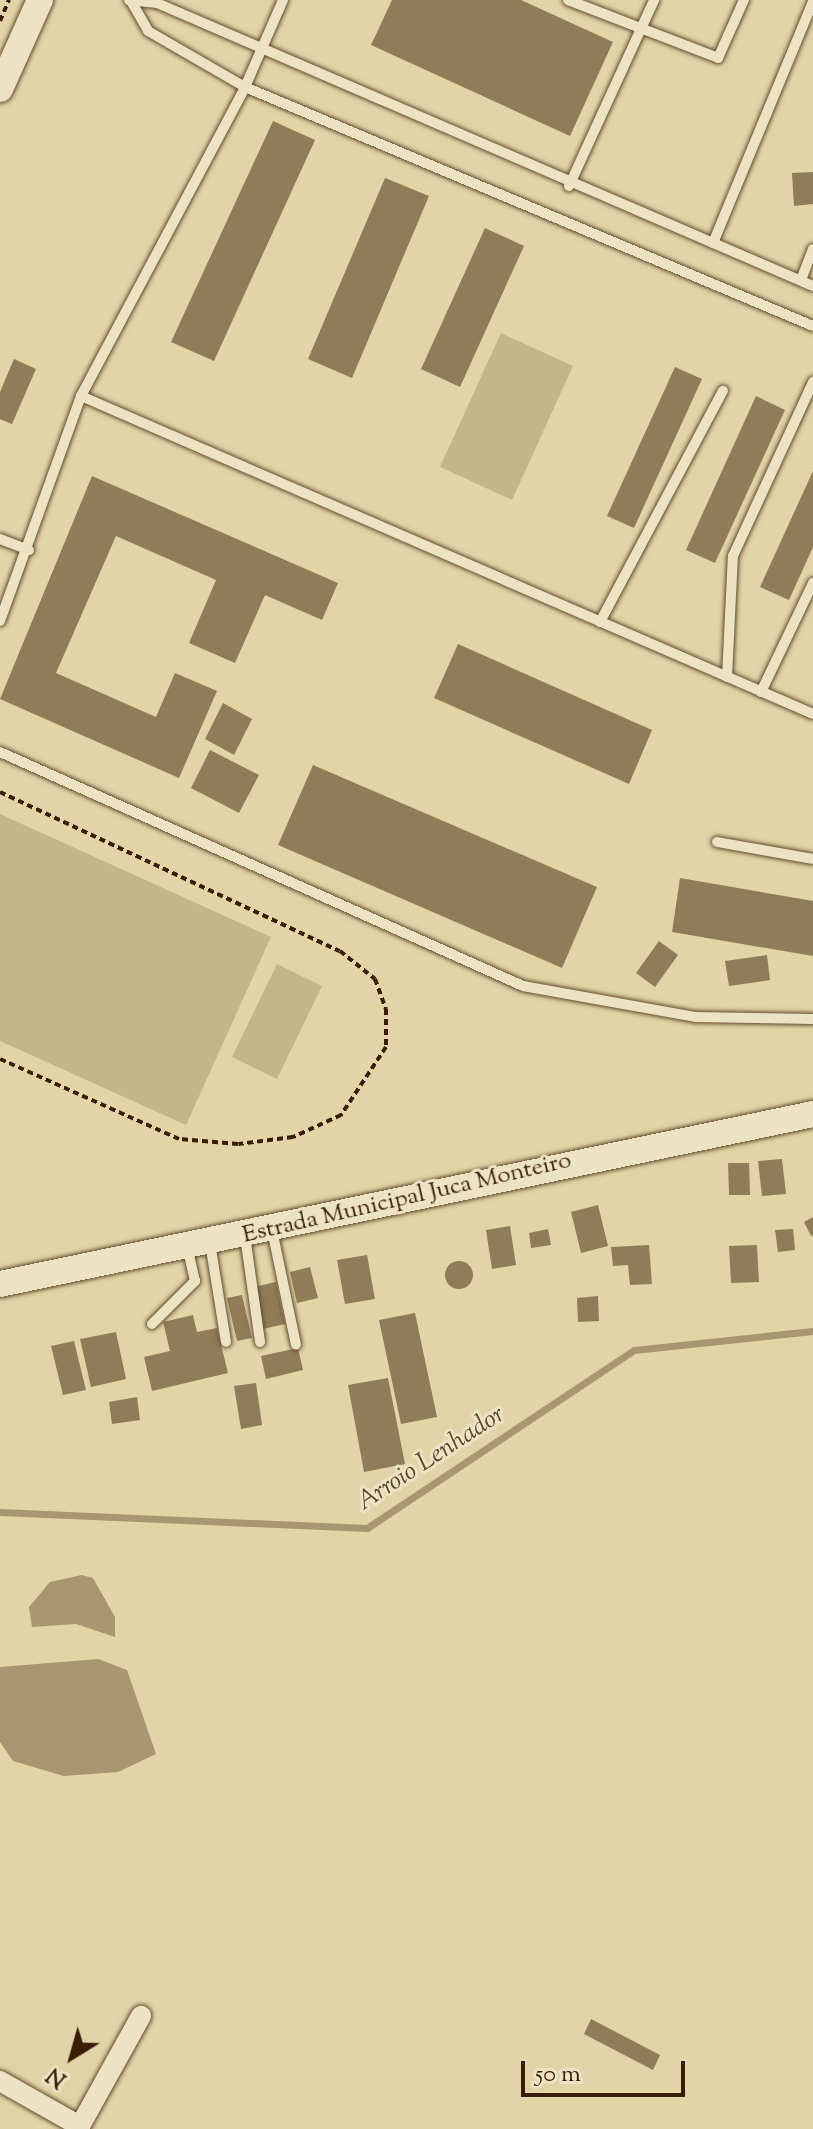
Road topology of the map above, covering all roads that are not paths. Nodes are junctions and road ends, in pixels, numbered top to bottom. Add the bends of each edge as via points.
1 (40, 0) edge
2 (130, 0) edge
3 (283, 0) edge
4 (568, 0) edge
5 (654, 0) edge
6 (744, 0) edge
7 (813, 1) edge
8 (640, 29) junction
9 (262, 48) junction
10 (245, 87) junction
11 (0, 89) edge
12 (569, 186) junction
13 (713, 243) junction
14 (813, 249) edge
15 (801, 280) junction
16 (813, 286) edge
17 (813, 326) edge
18 (813, 382) edge
19 (723, 391) dead end
20 (81, 396) junction
21 (0, 539) edge
22 (29, 550) junction
23 (813, 583) edge
24 (3, 608) edge
25 (0, 621) edge
26 (600, 622) junction
27 (727, 677) junction
28 (761, 692) junction
29 (813, 714) edge
30 (0, 752) edge
31 (717, 842) dead end
32 (813, 859) edge
33 (813, 1019) edge
34 (813, 1114) edge
35 (272, 1228) junction
36 (245, 1236) junction
37 (199, 1245) junction
38 (0, 1284) edge
39 (152, 1324) dead end
40 (226, 1342) dead end
41 (260, 1342) dead end
42 (296, 1345) dead end
43 (141, 2016) dead end
44 (0, 2081) edge

1 - 11 street
2 - 9 lane via 157,3
2 - 10 lane via 148,31
3 - 9 lane
4 - 8 lane
5 - 8 lane
6 - 8 lane via 718,58
7 - 13 lane
8 - 12 lane
9 - 10 lane
9 - 12 lane
10 - 17 lane
10 - 20 lane
12 - 13 lane
13 - 15 lane
14 - 15 lane
15 - 16 lane
18 - 27 lane via 733,556
19 - 26 lane
20 - 22 lane
20 - 26 lane
21 - 22 lane
22 - 24 lane
23 - 28 lane
24 - 25 lane
26 - 27 lane
27 - 28 lane
28 - 29 lane
30 - 33 lane via 523,986 696,1017
31 - 32 lane
34 - 35 street, Estrada Municipal Juca Monteiro
35 - 36 street, Estrada Municipal Juca Monteiro
35 - 42 lane
36 - 37 street, Estrada Municipal Juca Monteiro
36 - 41 lane
37 - 38 street, Estrada Municipal Juca Monteiro
37 - 39 lane via 195,1281
37 - 40 lane
43 - 44 street via 80,2126

